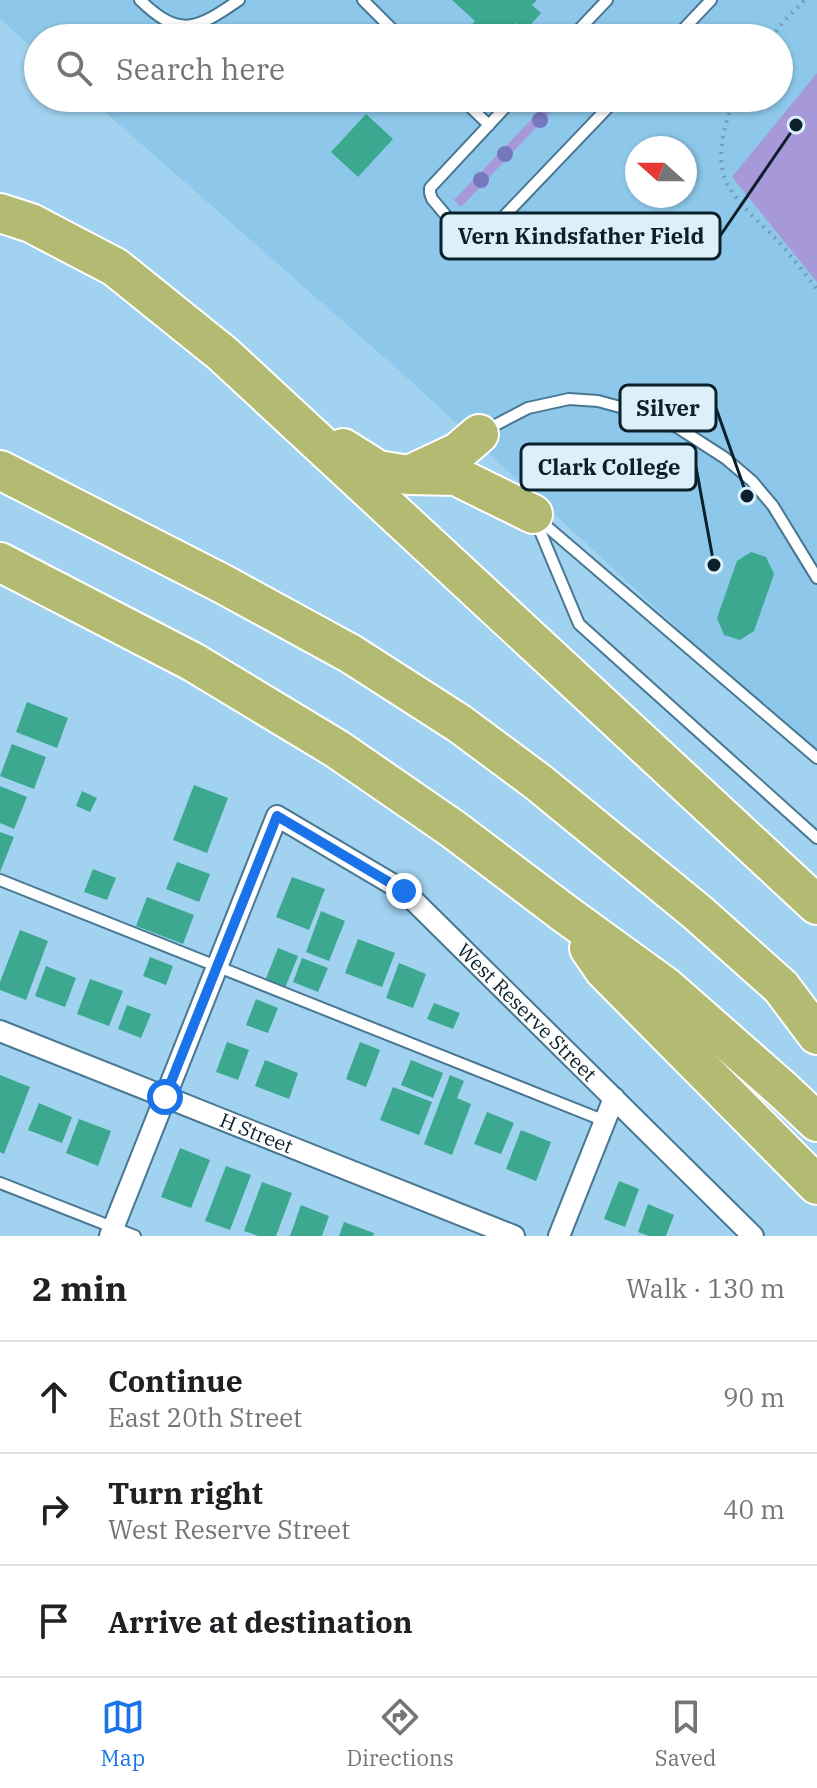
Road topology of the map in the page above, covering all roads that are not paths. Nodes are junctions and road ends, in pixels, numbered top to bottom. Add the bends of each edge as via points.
1 (140, 0) edge
2 (239, 0) edge
3 (363, 0) edge
4 (607, 0) edge
5 (711, 0) edge
6 (174, 24) edge
7 (200, 24) edge
8 (387, 24) edge
9 (584, 24) edge
10 (688, 24) edge
11 (476, 112) edge
12 (501, 112) edge
13 (604, 112) edge
14 (489, 125) junction
15 (0, 213) edge
16 (289, 414) junction
17 (479, 434) joint
18 (0, 470) edge
19 (408, 475) junction
20 (533, 514) junction
21 (0, 562) edge
22 (817, 578) edge
23 (817, 758) edge
24 (817, 838) edge
25 (0, 880) edge
26 (817, 905) edge
27 (564, 913) junction
28 (217, 967) junction
29 (781, 987) junction
30 (817, 1007) edge
31 (0, 1031) edge
32 (817, 1035) edge
33 (165, 1097) junction
34 (614, 1098) junction
35 (605, 1121) junction
36 (817, 1122) edge
37 (0, 1183) edge
38 (817, 1185) edge
39 (112, 1232) edge
40 (135, 1236) edge
41 (514, 1236) edge
42 (559, 1236) edge
43 (753, 1236) edge

1 - 6 lane
2 - 7 lane
3 - 8 lane
4 - 9 lane
5 - 10 lane
11 - 14 lane
12 - 14 lane
13 - 14 lane via 487,234 474,237 463,232 430,191
15 - 16 highway via 31,223 115,267
16 - 19 highway via 378,470
16 - 26 highway
17 - 19 highway via 458,452
17 - 22 lane via 528,408 569,399 598,401 677,427 752,481
18 - 29 highway via 351,654 460,724 550,791
19 - 20 highway via 456,476
20 - 23 lane
20 - 24 lane via 579,624
21 - 27 highway via 193,662 337,749
25 - 28 lane
27 - 36 highway via 666,987
27 - 38 highway via 604,970
28 - 33 street
28 - 34 street, West Reserve Street via 277,816 404,891
28 - 35 lane
29 - 30 highway
29 - 32 highway
31 - 33 street, H Street
33 - 39 street
33 - 41 street, H Street
34 - 35 street
34 - 43 street, West Reserve Street
35 - 42 street
37 - 39 lane
39 - 40 lane

